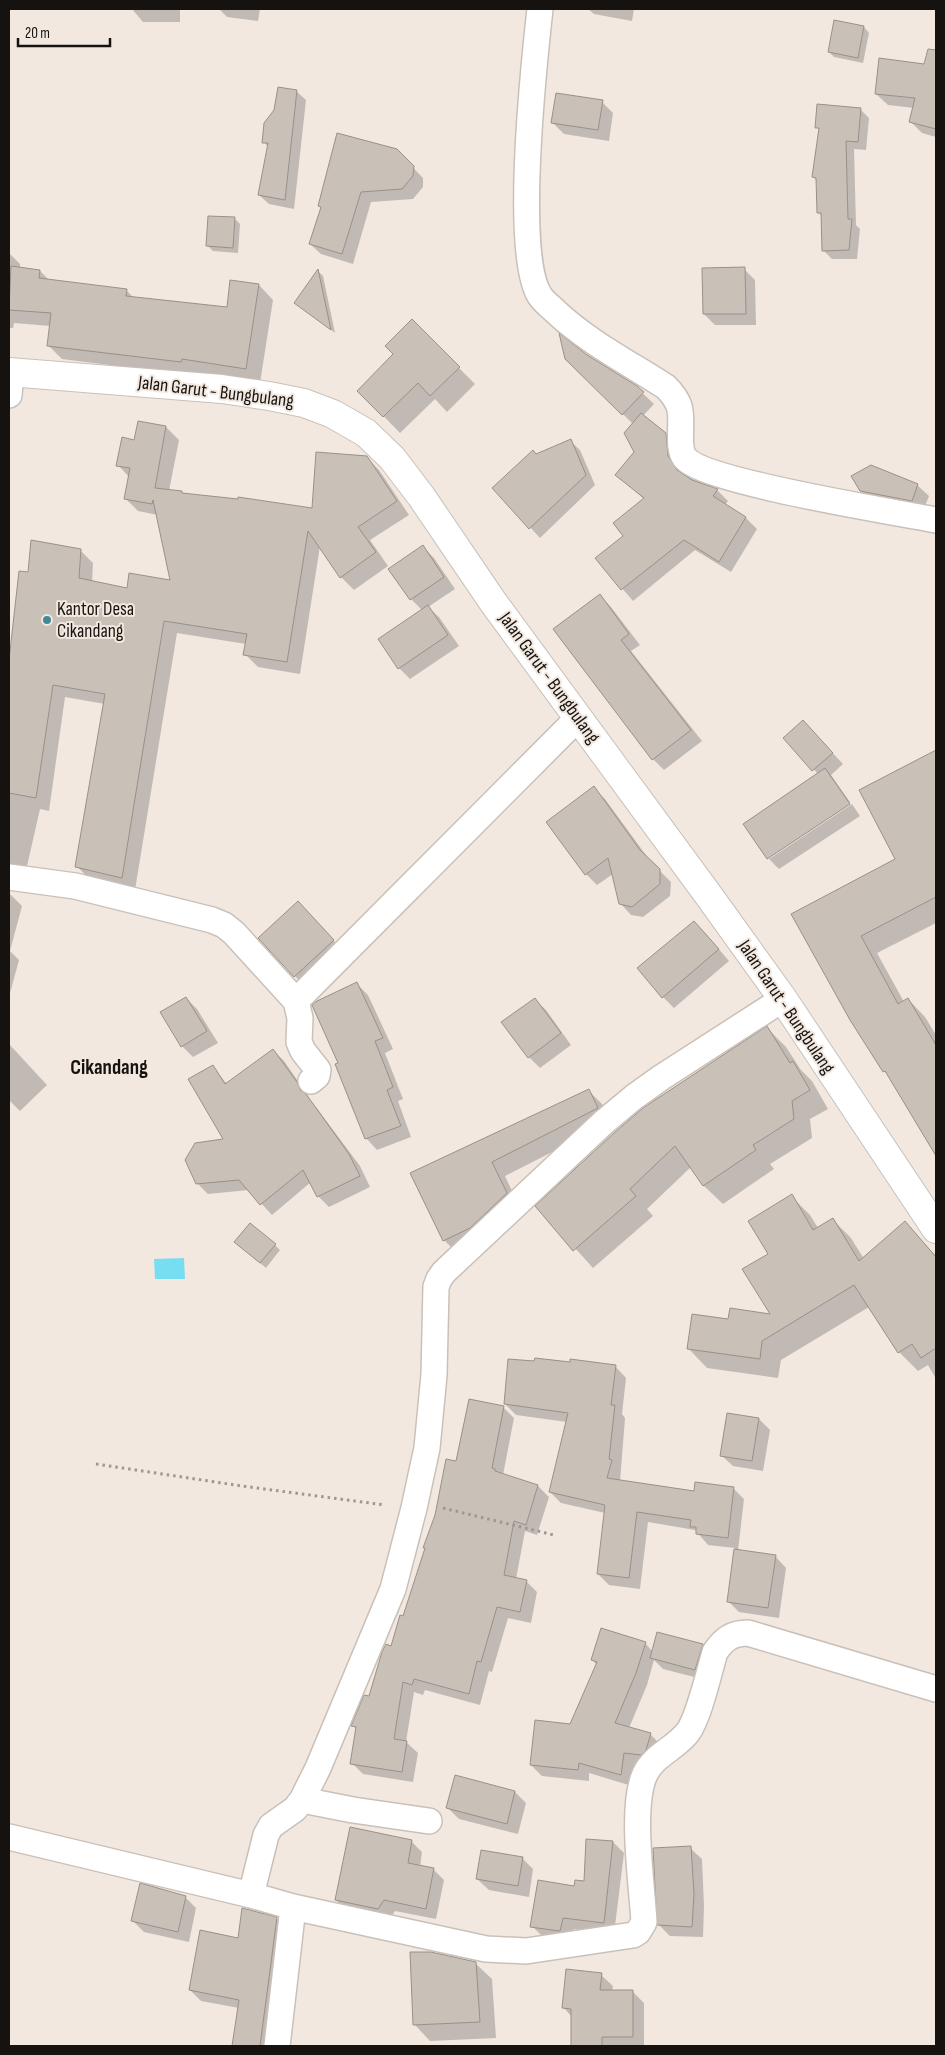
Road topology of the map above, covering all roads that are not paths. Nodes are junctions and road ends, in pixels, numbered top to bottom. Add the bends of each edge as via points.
1 (540, 9) edge
2 (10, 380) edge
3 (936, 520) edge
4 (577, 719) junction
5 (9, 877) edge
6 (783, 999) junction
7 (296, 1001) junction
8 (311, 1081) dead end
9 (936, 1229) edge
10 (936, 1690) edge
11 (302, 1800) junction
12 (429, 1820) dead end
13 (9, 1837) edge
14 (251, 1895) junction
15 (293, 1907) junction
16 (277, 2046) edge

1 - 3 street via 526,209 533,283 541,297 587,337 670,391 679,406 684,457 692,464 762,486
2 - 4 main road, Jalan Garut - Bungbulang via 222,390 269,396 304,403 333,414 366,433 392,458 421,496
4 - 6 main road, Jalan Garut - Bungbulang via 611,760
4 - 7 street
5 - 7 street via 75,886 224,925
6 - 9 main road, Jalan Garut - Bungbulang
6 - 11 street via 634,1097 444,1272 436,1287 434,1375 427,1448 393,1589
7 - 8 street via 300,1018 299,1042 318,1070
10 - 15 street via 748,1633 738,1633 722,1641 715,1652 690,1730 651,1764 642,1781 637,1811 644,1922 633,1935 507,1951 468,1946
11 - 12 street
11 - 14 street via 268,1831
13 - 14 street
14 - 15 street
15 - 16 street

